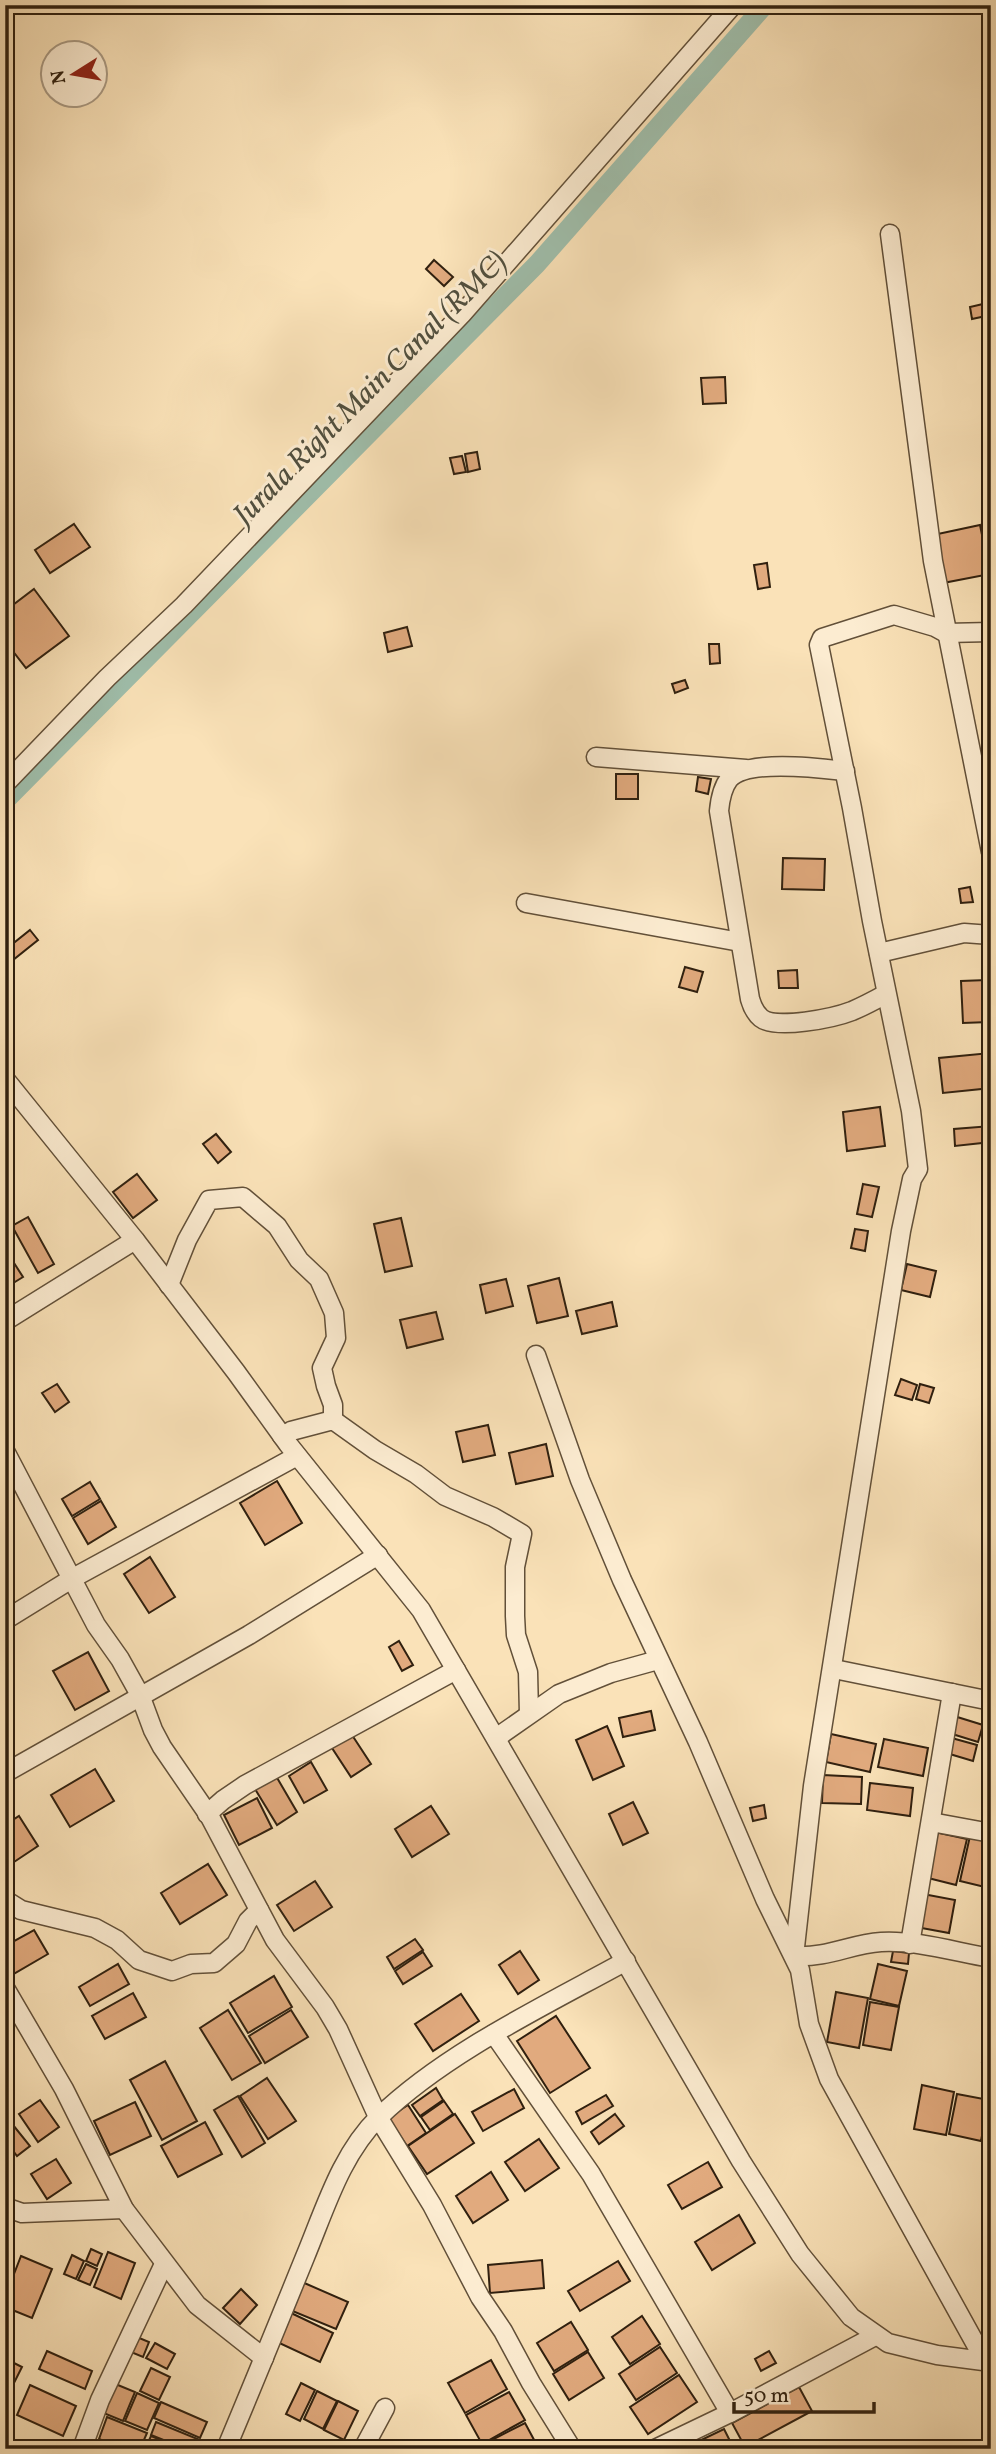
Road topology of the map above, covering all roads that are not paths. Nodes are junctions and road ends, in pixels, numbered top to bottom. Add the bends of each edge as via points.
1 (733, 5) edge
2 (890, 234) dead end
3 (991, 632) edge
4 (946, 633) junction
5 (596, 757) dead end
6 (750, 769) junction
7 (845, 771) junction
8 (5, 784) edge
9 (991, 852) edge
10 (526, 903) dead end
11 (991, 935) edge
12 (740, 942) junction
13 (879, 953) junction
14 (886, 994) junction
15 (5, 1079) edge
16 (135, 1240) junction
17 (169, 1285) junction
18 (5, 1321) edge
19 (536, 1355) dead end
20 (333, 1420) junction
21 (282, 1436) junction
22 (5, 1451) edge
23 (297, 1456) junction
24 (378, 1555) junction
25 (74, 1578) junction
26 (5, 1620) edge
27 (658, 1660) junction
28 (834, 1669) junction
29 (456, 1670) junction
30 (952, 1693) junction
31 (140, 1695) junction
32 (991, 1701) edge
33 (529, 1714) junction
34 (496, 1738) junction
35 (5, 1773) edge
36 (207, 1814) junction
37 (931, 1822) junction
38 (991, 1833) edge
39 (5, 1900) edge
40 (259, 1909) junction
41 (909, 1944) junction
42 (794, 1956) junction
43 (991, 1958) edge
44 (626, 1961) junction
45 (5, 1988) edge
46 (494, 2034) junction
47 (379, 2117) junction
48 (5, 2207) edge
49 (124, 2209) junction
50 (164, 2264) junction
51 (875, 2336) junction
52 (264, 2358) junction
53 (988, 2361) edge
54 (384, 2408) dead end
55 (730, 2413) junction
56 (82, 2449) edge
57 (226, 2449) edge
58 (363, 2449) edge
59 (572, 2449) edge
60 (655, 2449) edge

1 - 8 street via 462,314 184,605
2 - 4 street via 924,505
3 - 4 street
4 - 7 street via 890,615 822,638 821,656
4 - 9 street
5 - 6 street
6 - 7 street via 804,766
6 - 12 street via 731,778 723,789 719,811
7 - 13 street
10 - 12 street
11 - 13 street via 964,933
12 - 14 street via 753,1009 770,1022 835,1016
13 - 14 street
14 - 28 street via 911,1111 918,1169 901,1231
15 - 16 street
16 - 17 street
16 - 18 street
17 - 20 street via 209,1200 243,1197 258,1208 319,1279 334,1313 336,1338 322,1368
17 - 21 street
19 - 27 street via 580,1480
20 - 21 street
20 - 33 street via 445,1496 523,1534 515,1567 515,1616 528,1672
21 - 23 street
22 - 25 street
23 - 24 street
23 - 25 street
24 - 29 street via 421,1610
24 - 31 street via 249,1635
25 - 26 street
25 - 31 street via 96,1625
27 - 33 street via 580,1684
27 - 42 street
28 - 30 street
28 - 42 street via 811,1799
29 - 34 street
29 - 36 street via 245,1785
30 - 32 street
30 - 37 street
31 - 35 street
31 - 36 street via 167,1755
33 - 34 street
34 - 44 street
36 - 40 street
37 - 38 street
37 - 41 street
39 - 40 street via 21,1910 94,1928 139,1959 172,1971 214,1963 236,1944
40 - 47 street via 275,1940 338,2029
41 - 42 street via 871,1943 817,1956
41 - 43 street
42 - 53 street via 803,1976 809,2024 838,2097
44 - 46 street
44 - 51 street via 800,2255 851,2317
45 - 49 street via 64,2089
46 - 47 street via 432,2074
46 - 55 street via 591,2174
47 - 52 street via 360,2139 332,2188
47 - 59 street
48 - 49 street via 22,2213
49 - 50 street
50 - 52 street via 197,2305
50 - 56 street
51 - 53 street via 900,2347
51 - 55 street
52 - 57 street
54 - 58 street
55 - 60 street

